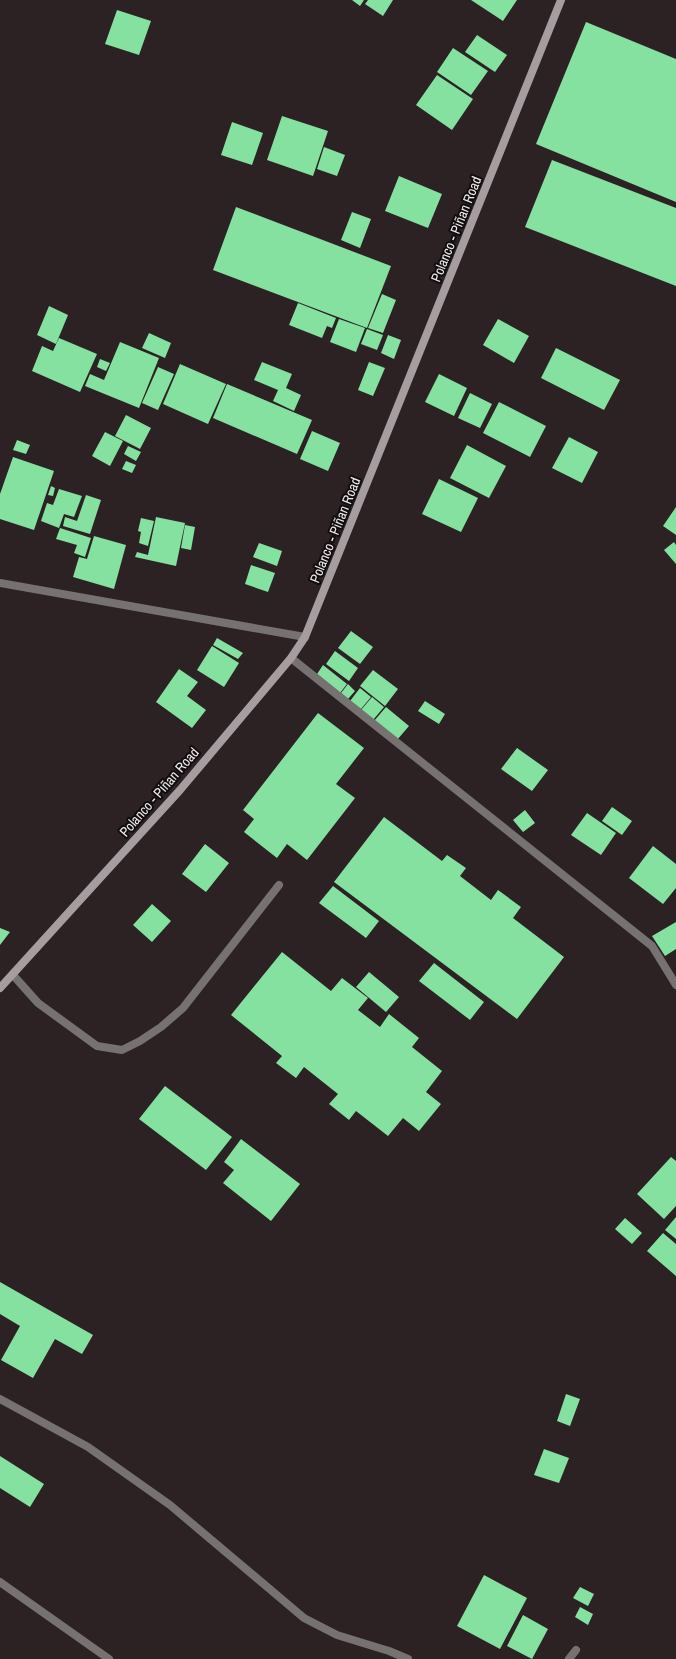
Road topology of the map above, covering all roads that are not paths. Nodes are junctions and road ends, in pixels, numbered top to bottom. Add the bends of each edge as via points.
1 (561, 0) edge
2 (0, 583) edge
3 (305, 637) junction
4 (291, 658) junction
5 (279, 885) dead end
6 (13, 975) junction
7 (676, 985) edge
8 (0, 988) edge
9 (0, 1399) edge
10 (0, 1582) edge
11 (576, 1650) dead end
12 (109, 1659) edge
13 (408, 1659) edge
14 (569, 1659) edge

1 - 3 main road, Polanco - Piñan Road
2 - 3 street
3 - 4 main road, Polanco - Piñan Road
4 - 6 main road, Polanco - Piñan Road via 180,790
4 - 7 street via 652,946
5 - 6 street via 183,1008 156,1031 122,1050 97,1046 38,1003
6 - 8 main road, Polanco - Piñan Road
9 - 13 street via 88,1448 170,1505 304,1618 338,1636
10 - 12 street
11 - 14 street

